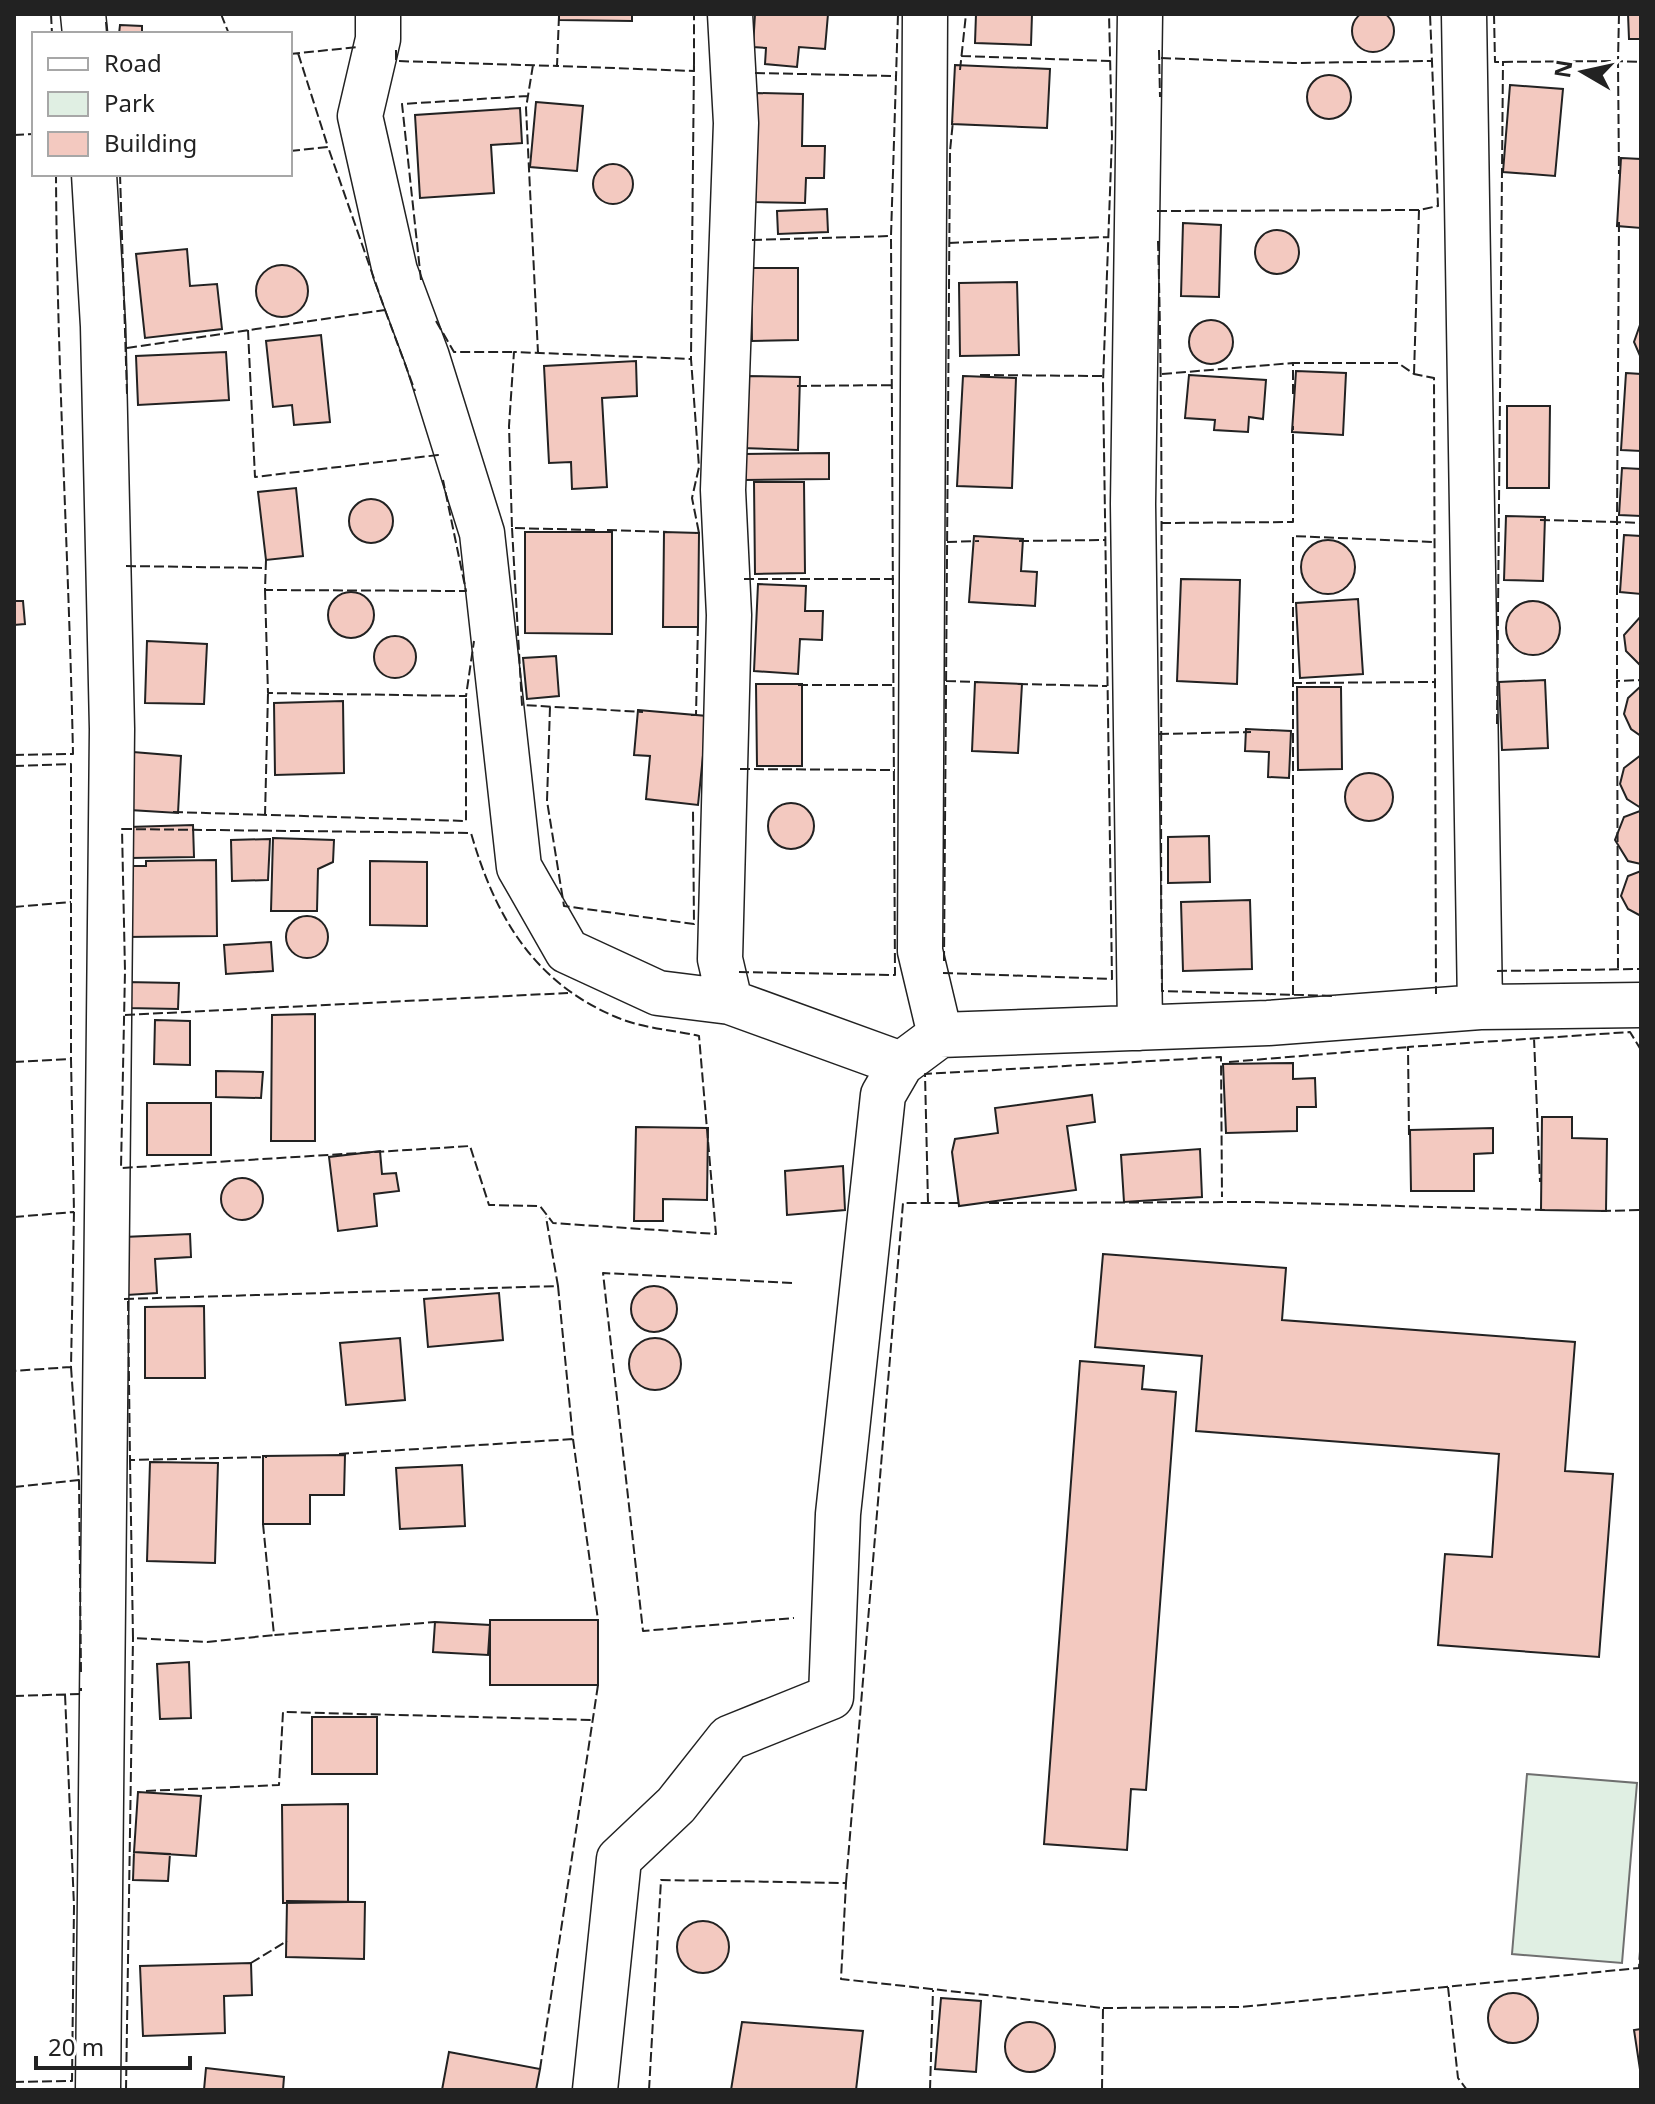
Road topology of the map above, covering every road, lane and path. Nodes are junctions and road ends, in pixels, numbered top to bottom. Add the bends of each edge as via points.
1 (378, 14) edge
2 (730, 14) edge
3 (925, 14) edge
4 (1140, 14) edge
5 (1464, 14) edge
6 (94, 176) edge
7 (730, 1002) junction
8 (1641, 1005) edge
9 (1480, 1007) junction
10 (1140, 1028) junction
11 (940, 1035) junction
12 (901, 1064) junction
13 (98, 2090) edge
14 (595, 2090) edge

1 - 7 street via 378,39 360,116 395,271 482,533 519,867 567,951 658,993
2 - 7 street via 736,123 723,490 729,615 720,959
3 - 11 street via 920,951
4 - 10 street via 1133,504
5 - 9 street
6 - 13 street via 103,326 112,729
7 - 12 street
8 - 9 street
9 - 10 street
10 - 11 street
11 - 12 street
12 - 14 street via 883,1095 881,1110 838,1514 831,1697 729,1738 676,1805 619,1859

